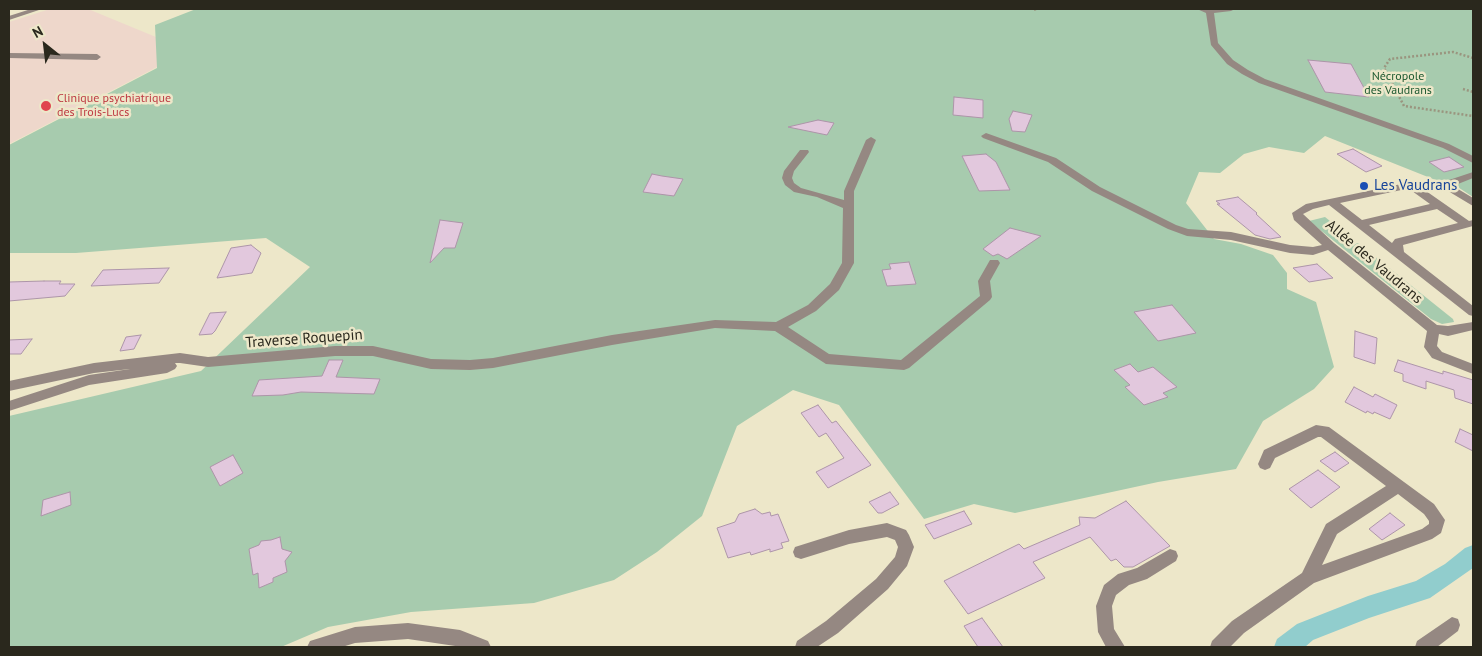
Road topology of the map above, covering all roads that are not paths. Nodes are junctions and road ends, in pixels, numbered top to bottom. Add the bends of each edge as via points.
1 (38, 9) edge
2 (1231, 9) edge
3 (1206, 10) edge
4 (9, 18) edge
5 (9, 55) edge
6 (97, 57) dead end
7 (986, 136) dead end
8 (871, 140) dead end
9 (804, 152) dead end
10 (1473, 160) edge
11 (1473, 175) edge
12 (1445, 185) junction
13 (1416, 189) junction
14 (1332, 202) junction
15 (1473, 203) edge
16 (1439, 205) junction
17 (849, 206) junction
18 (1360, 224) junction
19 (1471, 224) edge
20 (1330, 246) junction
21 (1398, 253) junction
22 (994, 263) dead end
23 (1473, 312) edge
24 (1473, 326) edge
25 (778, 327) junction
26 (1434, 329) junction
27 (180, 358) junction
28 (1473, 369) edge
29 (9, 386) edge
30 (9, 406) edge
31 (1265, 464) dead end
32 (1398, 486) junction
33 (801, 552) dead end
34 (1170, 556) dead end
35 (1308, 578) junction
36 (1452, 625) dead end
37 (316, 647) edge
38 (482, 647) edge
39 (804, 647) edge
40 (1116, 647) edge
41 (1218, 647) edge
42 (1423, 647) edge

1 - 4 street
2 - 3 street
3 - 10 street via 1214,43 1230,62 1246,72 1446,146
5 - 6 street
7 - 20 street via 1052,160 1096,189 1187,232 1231,236 1290,249 1313,251
8 - 17 street via 849,191
9 - 17 street via 789,171 790,185
11 - 12 street
12 - 13 street
12 - 15 street
13 - 14 street via 1406,186
13 - 16 street
14 - 18 street
14 - 20 street, Allée des Vaudrans via 1310,206 1297,214
16 - 18 street
16 - 19 street
17 - 25 street via 848,264 835,287 812,308
18 - 21 street
19 - 21 street via 1399,242 1396,244
20 - 26 street, Allée des Vaudrans
21 - 23 street
22 - 25 street via 984,281 986,296 904,365 826,359
24 - 26 street via 1448,331
25 - 27 street, Traverse Roquepin via 715,324 470,365 431,364 356,350 208,362
26 - 28 street via 1430,347 1437,355
27 - 29 street, Traverse Roquepin via 94,368
27 - 30 street via 167,368 89,380
31 - 32 street via 1269,454 1324,431
32 - 35 street via 1331,529
32 - 35 street via 1429,509 1437,520 1436,528
33 - 39 street via 849,537 887,530 901,535 906,547 901,560 882,584
34 - 40 street via 1141,574 1124,579 1110,590 1104,606 1106,632
35 - 41 street via 1238,627
36 - 42 street
37 - 38 street via 355,635 408,631 460,638

